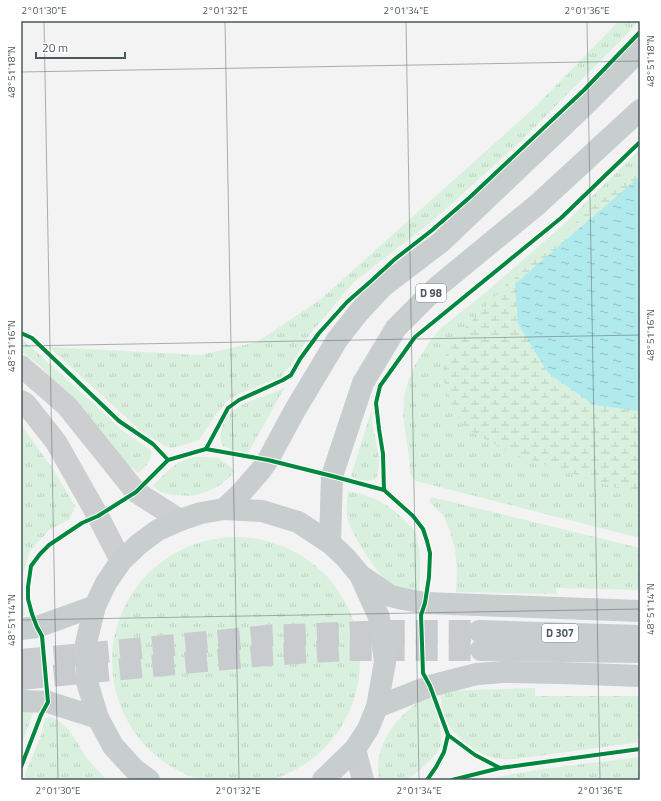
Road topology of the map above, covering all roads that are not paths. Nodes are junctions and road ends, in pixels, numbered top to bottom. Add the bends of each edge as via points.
1 (640, 50) edge
2 (640, 110) edge
3 (21, 366) edge
4 (21, 401) edge
5 (224, 509) junction
6 (180, 520) junction
7 (330, 543) junction
8 (122, 561) junction
9 (360, 575) junction
10 (95, 606) junction
11 (640, 611) edge
12 (21, 629) edge
13 (640, 636) edge
14 (640, 652) edge
15 (640, 676) edge
16 (21, 701) edge
17 (377, 707) junction
18 (98, 718) junction
19 (355, 749) junction
20 (149, 780) edge
21 (323, 780) edge
22 (363, 780) edge

1 - 5 main road via 441,242 382,287 358,313 337,340 268,460 252,481
2 - 7 main road, D 98 via 538,204 437,286 396,328 363,383 332,476
3 - 6 street via 67,406 136,492
4 - 8 street via 56,442
5 - 6 main road
5 - 7 main road via 262,511 298,522
6 - 8 main road via 158,530
7 - 9 main road
8 - 10 main road via 106,582
9 - 11 main road via 391,596 425,603
9 - 17 main road via 379,617 385,662
10 - 12 main road via 37,627
10 - 18 main road via 86,643 87,682
13 - 14 main road, D 307 via 480,640
15 - 17 main road via 511,672 477,674 430,686
16 - 18 main road via 48,702
17 - 19 main road via 368,729
18 - 20 main road via 113,746 134,769
19 - 21 main road
19 - 22 street

